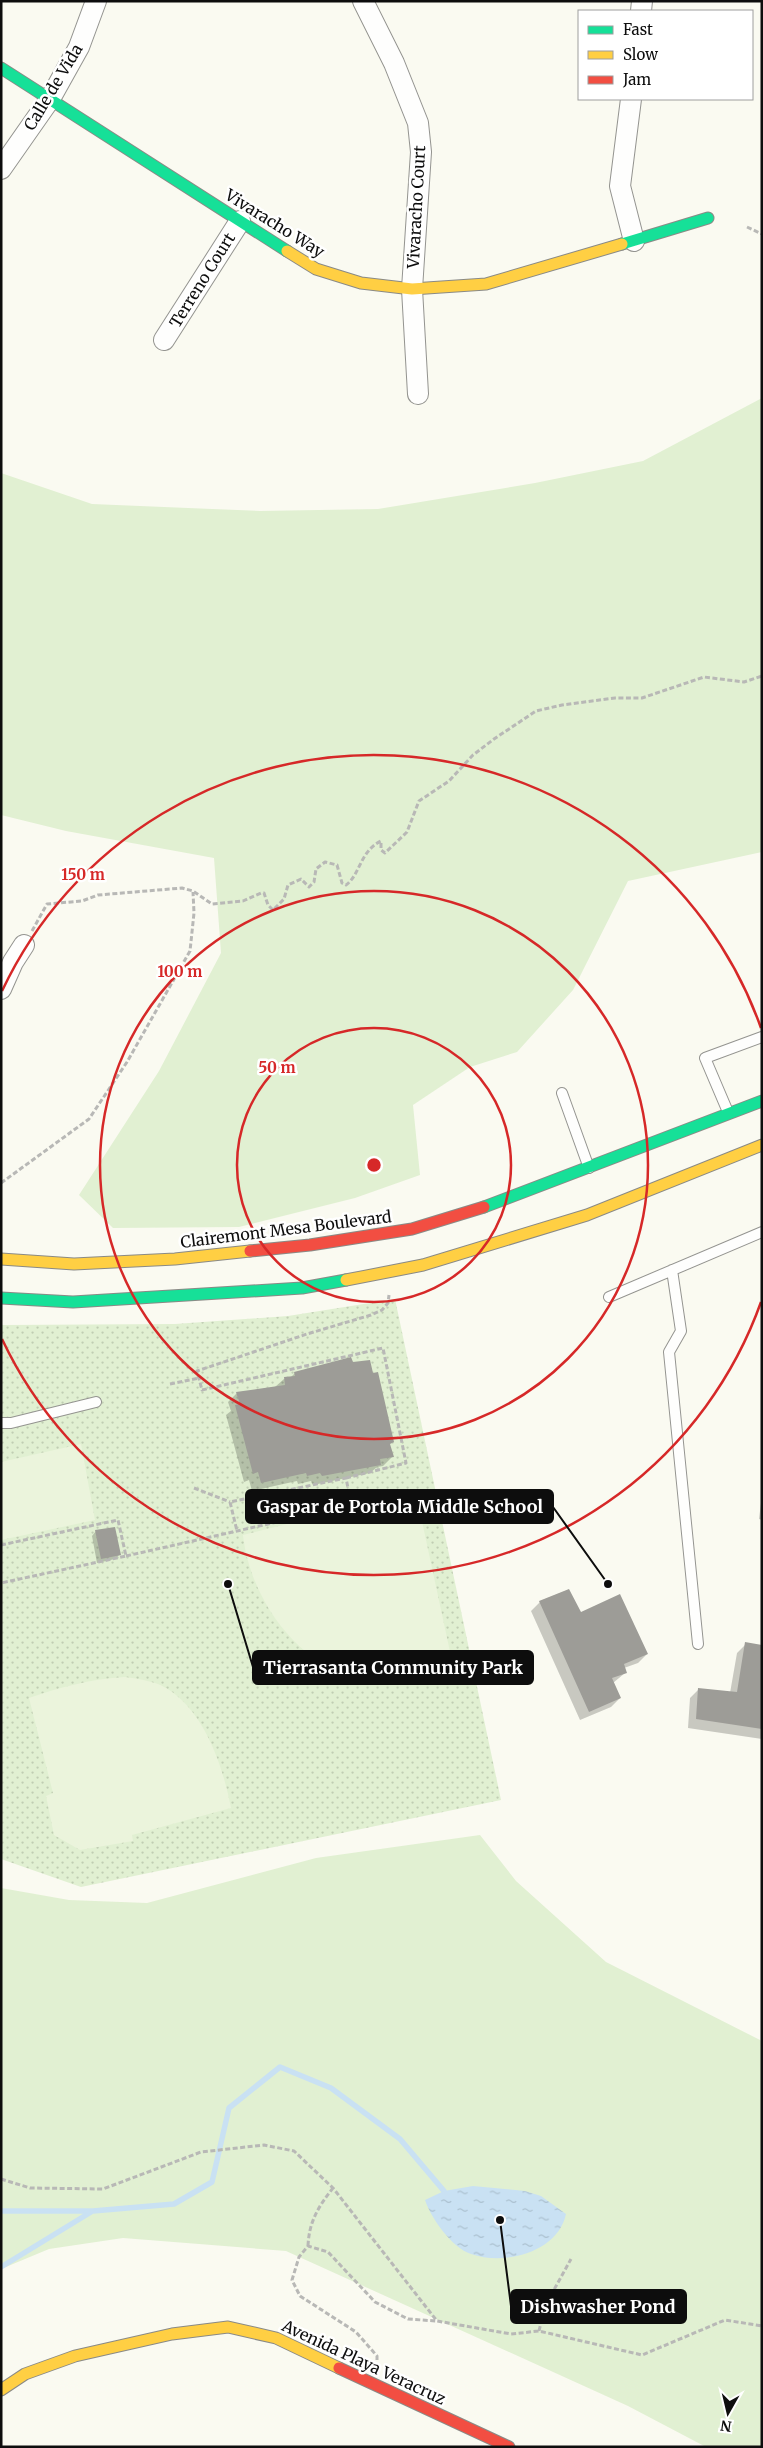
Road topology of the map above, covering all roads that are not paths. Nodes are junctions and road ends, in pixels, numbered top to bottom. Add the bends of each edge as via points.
1 (96, 1) edge
2 (363, 1) edge
3 (1, 68) edge
4 (50, 99) junction
5 (631, 100) edge
6 (1, 169) edge
7 (708, 218) dead end
8 (240, 221) junction
9 (634, 241) junction
10 (412, 289) junction
11 (164, 340) dead end
12 (418, 394) dead end
13 (24, 945) road end
14 (1, 989) edge
15 (762, 1037) edge
16 (562, 1093) dead end
17 (762, 1101) edge
18 (729, 1114) junction
19 (762, 1145) edge
20 (589, 1169) junction
21 (762, 1232) edge
22 (1, 1259) edge
23 (672, 1270) junction
24 (609, 1297) dead end
25 (1, 1298) edge
26 (96, 1402) dead end
27 (1, 1423) edge
28 (698, 1644) dead end
29 (1, 2390) edge
30 (499, 2445) edge

1 - 4 street, Calle de Vida via 79,47
2 - 10 street, Vivaracho Court via 394,63 418,123 421,152
3 - 4 main road, Vivaracho Way
4 - 6 street, Calle de Vida
4 - 8 main road, Vivaracho Way
5 - 9 street via 620,186
7 - 9 main road, Vivaracho Way
8 - 10 main road, Vivaracho Way via 316,269 362,283
8 - 11 street, Terreno Court
9 - 10 main road, Vivaracho Way via 486,284
10 - 12 street, Vivaracho Court
13 - 14 street
15 - 18 lane via 705,1058
16 - 20 lane
17 - 18 main road, Clairemont Mesa Boulevard
18 - 20 main road, Clairemont Mesa Boulevard
19 - 25 main road via 587,1215 423,1265 302,1288 73,1302
20 - 22 main road, Clairemont Mesa Boulevard via 492,1205 412,1229 310,1245 175,1259 74,1264
21 - 23 lane
23 - 24 lane
23 - 28 lane via 681,1331 669,1352
26 - 27 lane
29 - 30 main road, Avenida Playa Veracruz via 25,2374 75,2356 172,2334 228,2327 276,2338

